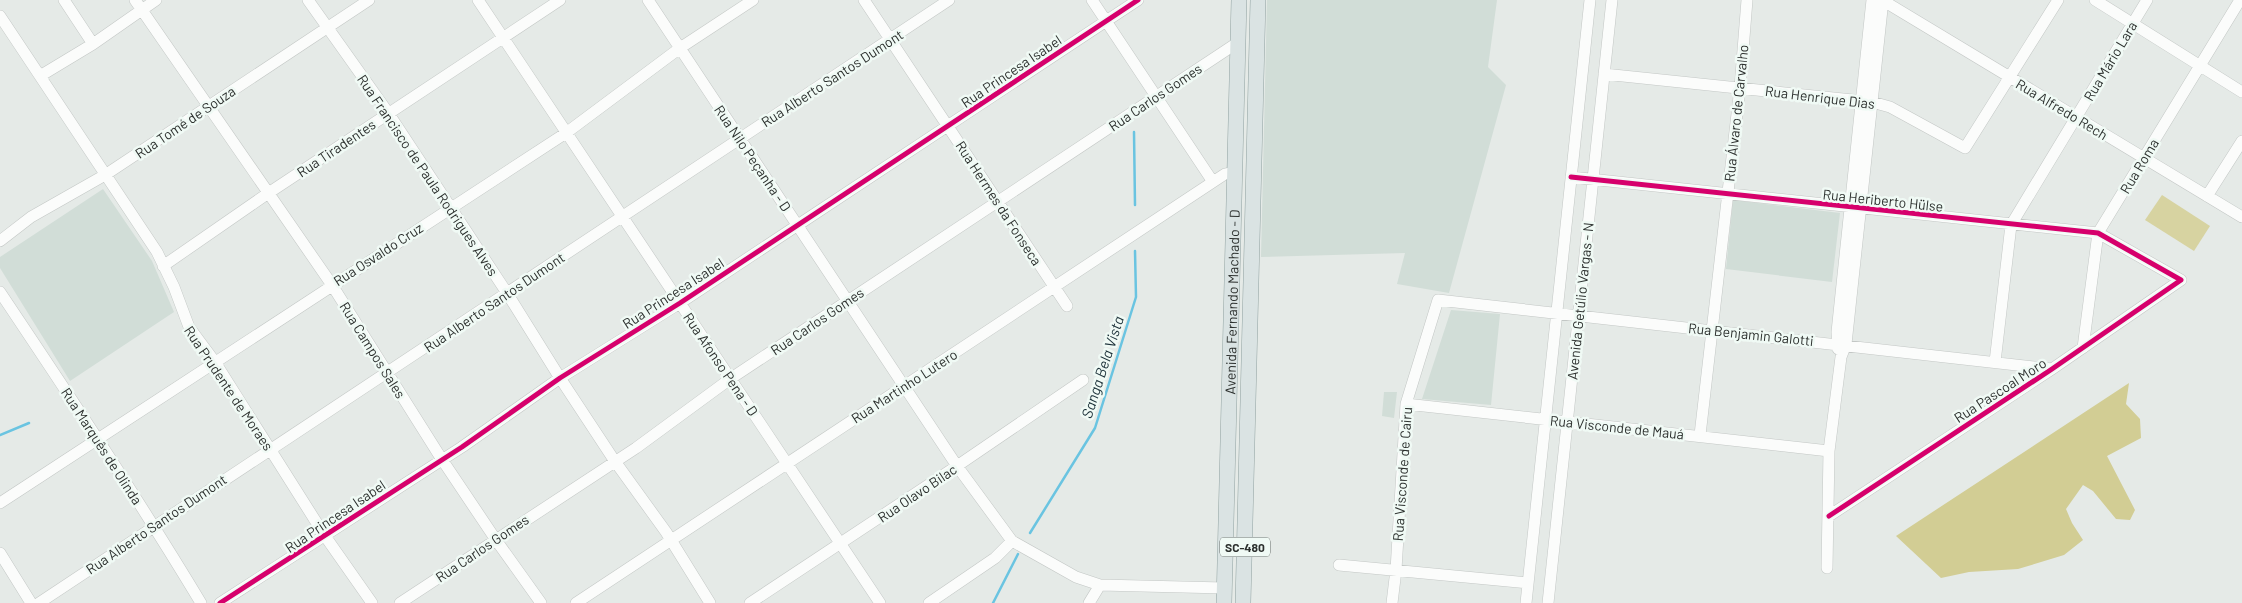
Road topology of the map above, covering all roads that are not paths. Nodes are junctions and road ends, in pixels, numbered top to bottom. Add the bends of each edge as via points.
1 (64, 0) edge
2 (135, 0) edge
3 (156, 0) edge
4 (308, 0) edge
5 (369, 0) edge
6 (478, 0) edge
7 (560, 0) edge
8 (648, 0) edge
9 (752, 0) edge
10 (864, 0) edge
11 (949, 0) edge
12 (1092, 0) edge
13 (1138, 0) edge
14 (1239, 0) edge
15 (1245, 0) edge
16 (1258, 0) edge
17 (1590, 0) edge
18 (1612, 0) edge
19 (1747, 0) edge
20 (1872, 0) edge
21 (1883, 0) edge
22 (2058, 0) edge
23 (2095, 0) edge
24 (2147, 0) edge
25 (2240, 0) edge
26 (142, 10) junction
27 (1258, 15) junction
28 (0, 16) edge
29 (1106, 21) junction
30 (2133, 24) junction
31 (327, 28) junction
32 (503, 38) junction
33 (890, 39) junction
34 (1237, 42) junction
35 (93, 44) junction
36 (680, 48) junction
37 (2200, 66) junction
38 (1604, 74) junction
39 (40, 76) junction
40 (2009, 78) junction
41 (1740, 88) junction
42 (2242, 92) edge
43 (1156, 96) junction
44 (1867, 101) junction
45 (208, 107) junction
46 (388, 114) junction
47 (2076, 118) junction
48 (948, 126) junction
49 (566, 133) junction
50 (740, 138) junction
51 (2242, 141) edge
52 (2144, 158) junction
53 (1253, 171) junction
54 (1234, 172) junction
55 (106, 175) junction
56 (1572, 177) junction
57 (1593, 179) junction
58 (1213, 182) junction
59 (267, 194) junction
60 (1728, 194) junction
61 (2207, 196) junction
62 (998, 201) junction
63 (450, 207) junction
64 (1855, 208) junction
65 (622, 216) junction
66 (2242, 217) edge
67 (798, 225) junction
68 (2012, 225) junction
69 (2098, 234) junction
70 (0, 240) edge
71 (163, 266) junction
72 (2181, 280) joint
73 (332, 285) junction
74 (1054, 287) junction
75 (0, 292) edge
76 (507, 294) junction
77 (848, 301) junction
78 (1449, 301) joint
79 (680, 303) junction
80 (1067, 306) dead end
81 (1231, 306) junction
82 (1251, 308) junction
83 (1557, 313) junction
84 (1578, 315) junction
85 (1713, 330) junction
86 (1841, 344) junction
87 (2083, 348) junction
88 (215, 362) junction
89 (1996, 362) junction
90 (2052, 369) junction
91 (388, 373) junction
92 (560, 378) junction
93 (730, 379) junction
94 (1083, 380) dead end
95 (904, 386) junction
96 (1406, 404) junction
97 (1546, 419) junction
98 (1567, 421) junction
99 (1700, 435) junction
100 (98, 439) junction
101 (270, 449) junction
102 (1829, 451) junction
103 (441, 458) junction
104 (614, 460) junction
105 (787, 464) junction
106 (957, 466) junction
107 (0, 503) edge
108 (1829, 516) junction
109 (154, 525) junction
110 (325, 536) junction
111 (496, 540) junction
112 (671, 540) junction
113 (1012, 541) junction
114 (841, 544) junction
115 (0, 553) edge
116 (1339, 565) dead end
117 (1827, 568) dead end
118 (1396, 570) junction
119 (1528, 583) junction
120 (1100, 585) junction
121 (1224, 596) edge
122 (1243, 596) edge
123 (31, 603) edge
124 (39, 603) edge
125 (200, 603) edge
126 (220, 603) edge
127 (372, 603) edge
128 (400, 603) edge
129 (541, 603) edge
130 (576, 603) edge
131 (710, 603) edge
132 (750, 603) edge
133 (880, 603) edge
134 (929, 603) edge
135 (1088, 603) edge
136 (1392, 603) edge
137 (1526, 603) edge
138 (1548, 603) edge

1 - 35 street
2 - 26 street, Rua Campos Sales
3 - 26 street
4 - 31 street, Rua Francisco de Paula Rodrigues Alves
5 - 31 street, Rua Tomé de Souza
6 - 32 street, Rua Afonso Pena - D
7 - 32 street, Rua Tiradentes
8 - 36 street, Rua Nilo Peçanha - D
9 - 36 street, Rua Osvaldo Cruz
10 - 33 street, Rua Hermes da Fonseca
11 - 33 street, Rua Alberto Santos Dumont
12 - 29 street
13 - 29 street, Rua Princesa Isabel
14 - 34 main road, Avenida Fernando Machado - D
15 - 27 main road via 1247,11
16 - 27 main road, Avenida Fernando Machado - D
17 - 56 street, Avenida Getúlio Vargas - N
18 - 38 street, Avenida Getúlio Vargas - N
19 - 41 street, Rua Álvaro de Carvalho
20 - 44 street
21 - 40 street, Rua Alfredo Rech
21 - 44 street
22 - 40 street
23 - 30 street
24 - 30 street, Rua Mário Lara
25 - 37 street, Rua Roma
26 - 35 street
26 - 45 street, Rua Campos Sales
27 - 53 main road, Avenida Fernando Machado - D
28 - 39 street, Rua Prudente de Moraes
29 - 43 street
29 - 48 street, Rua Princesa Isabel
30 - 37 street
30 - 47 street, Rua Mário Lara
31 - 45 street, Rua Tomé de Souza
31 - 46 street, Rua Francisco de Paula Rodrigues Alves
32 - 46 street, Rua Tiradentes
32 - 49 street, Rua Afonso Pena - D
33 - 48 street, Rua Hermes da Fonseca
33 - 50 street, Rua Alberto Santos Dumont
34 - 43 street, Rua Carlos Gomes
34 - 54 main road, Avenida Fernando Machado - D
35 - 39 street
36 - 49 street, Rua Osvaldo Cruz
36 - 50 street, Rua Nilo Peçanha - D
37 - 42 street
37 - 52 street, Rua Roma
38 - 41 street, Rua Henrique Dias
38 - 57 street, Avenida Getúlio Vargas - N
39 - 55 street, Rua Prudente de Moraes
40 - 44 street, Rua Henrique Dias via 1966,148 1890,107
40 - 47 street, Rua Alfredo Rech
41 - 44 street, Rua Henrique Dias
41 - 60 street, Rua Álvaro de Carvalho
43 - 58 street
43 - 62 street, Rua Carlos Gomes
44 - 64 street
45 - 55 street, Rua Tomé de Souza
45 - 59 street, Rua Campos Sales
46 - 59 street, Rua Tiradentes
46 - 63 street, Rua Francisco de Paula Rodrigues Alves
47 - 52 street, Rua Alfredo Rech
47 - 68 street, Rua Mário Lara
48 - 62 street, Rua Hermes da Fonseca
48 - 67 street, Rua Princesa Isabel
49 - 63 street, Rua Osvaldo Cruz
49 - 65 street, Rua Afonso Pena - D
50 - 65 street, Rua Alberto Santos Dumont
50 - 67 street, Rua Nilo Peçanha - D
51 - 61 street
52 - 61 street, Rua Alfredo Rech
52 - 69 street, Rua Roma
53 - 54 main road
53 - 82 main road, Avenida Fernando Machado - D
54 - 58 street, Rua Martinho Lutero
54 - 81 main road, Avenida Fernando Machado - D
55 - 70 street, Rua Tomé de Souza via 30,217
55 - 71 street, Rua Prudente de Moraes
56 - 57 street, Rua Heriberto Hülse
56 - 83 street, Avenida Getúlio Vargas - N
57 - 60 street, Rua Heriberto Hülse
57 - 84 street, Avenida Getúlio Vargas - N
58 - 74 street, Rua Martinho Lutero
59 - 71 street, Rua Tiradentes
59 - 73 street, Rua Campos Sales
60 - 64 street, Rua Heriberto Hülse
60 - 85 street, Rua Álvaro de Carvalho
61 - 66 street, Rua Alfredo Rech
62 - 74 street, Rua Hermes da Fonseca
62 - 77 street, Rua Carlos Gomes
63 - 73 street, Rua Osvaldo Cruz
63 - 76 street, Rua Francisco de Paula Rodrigues Alves
64 - 68 street, Rua Heriberto Hülse
64 - 86 street
65 - 76 street, Rua Alberto Santos Dumont
65 - 79 street, Rua Afonso Pena - D
67 - 77 street, Rua Nilo Peçanha - D
67 - 79 street, Rua Princesa Isabel
68 - 69 street, Rua Heriberto Hülse
68 - 89 street
69 - 72 street, Rua Heriberto Hülse
69 - 87 street, Rua Roma
71 - 88 street, Rua Prudente de Moraes via 184,320
72 - 87 street, Rua Pascoal Moro
73 - 88 street, Rua Osvaldo Cruz
73 - 91 street, Rua Campos Sales
74 - 80 street, Rua Hermes da Fonseca
74 - 95 street, Rua Martinho Lutero
75 - 100 street, Rua Marquês de Olinda
76 - 91 street, Rua Alberto Santos Dumont
76 - 92 street, Rua Francisco de Paula Rodrigues Alves
77 - 93 street, Rua Carlos Gomes
77 - 95 street, Rua Nilo Peçanha - D
78 - 83 street, Rua Benjamin Galotti
78 - 96 street, Rua Visconde de Cairu via 1438,300
79 - 92 street, Rua Princesa Isabel
79 - 93 street, Rua Afonso Pena - D
81 - 82 main road
81 - 121 main road, Avenida Fernando Machado - D
82 - 122 main road, Avenida Fernando Machado - D / SC-480
83 - 84 street, Rua Benjamin Galotti
83 - 97 street, Avenida Getúlio Vargas - N
84 - 85 street, Rua Benjamin Galotti
84 - 98 street, Avenida Getúlio Vargas - N
85 - 86 street, Rua Benjamin Galotti
85 - 99 street, Rua Álvaro de Carvalho
86 - 89 street, Rua Benjamin Galotti
86 - 102 street
87 - 90 street, Rua Pascoal Moro
88 - 100 street, Rua Osvaldo Cruz
88 - 101 street, Rua Prudente de Moraes
89 - 90 street, Rua Benjamin Galotti
90 - 108 street, Rua Pascoal Moro
91 - 101 street, Rua Alberto Santos Dumont
91 - 103 street, Rua Campos Sales
92 - 103 street, Rua Princesa Isabel via 462,447
92 - 104 street, Rua Francisco de Paula Rodrigues Alves
93 - 104 street, Rua Carlos Gomes via 636,448
93 - 105 street, Rua Afonso Pena - D
94 - 106 street, Rua Olavo Bilac
95 - 105 street, Rua Martinho Lutero
95 - 106 street, Rua Nilo Peçanha - D
96 - 97 street, Rua Visconde de Mauá
96 - 118 street, Rua Visconde de Cairu
97 - 98 street, Rua Visconde de Mauá
97 - 119 street, Avenida Getúlio Vargas - N
98 - 99 street, Rua Visconde de Mauá
98 - 138 street, Avenida Getúlio Vargas - N
99 - 102 street, Rua Visconde de Mauá
100 - 107 street, Rua Osvaldo Cruz
100 - 109 street, Rua Marquês de Olinda
101 - 109 street, Rua Alberto Santos Dumont
101 - 110 street, Rua Prudente de Moraes
102 - 108 street
103 - 110 street, Rua Princesa Isabel
103 - 111 street, Rua Campos Sales
104 - 111 street, Rua Carlos Gomes
104 - 112 street, Rua Francisco de Paula Rodrigues Alves
105 - 112 street, Rua Martinho Lutero
105 - 114 street, Rua Afonso Pena - D
106 - 113 street, Rua Nilo Peçanha - D
106 - 114 street, Rua Olavo Bilac
108 - 117 street
109 - 124 street, Rua Alberto Santos Dumont
109 - 125 street, Rua Marquês de Olinda
110 - 126 street, Rua Princesa Isabel
110 - 127 street, Rua Prudente de Moraes
111 - 128 street, Rua Carlos Gomes
111 - 129 street, Rua Campos Sales
112 - 130 street, Rua Martinho Lutero
112 - 131 street, Rua Francisco de Paula Rodrigues Alves
113 - 120 street via 1076,577
113 - 134 street via 995,558
114 - 132 street, Rua Olavo Bilac
114 - 133 street, Rua Afonso Pena - D
115 - 123 street
116 - 118 street
118 - 119 street
118 - 136 street, Rua Visconde de Cairu
119 - 137 street, Avenida Getúlio Vargas - N
120 - 121 street
120 - 135 street
121 - 122 main road

